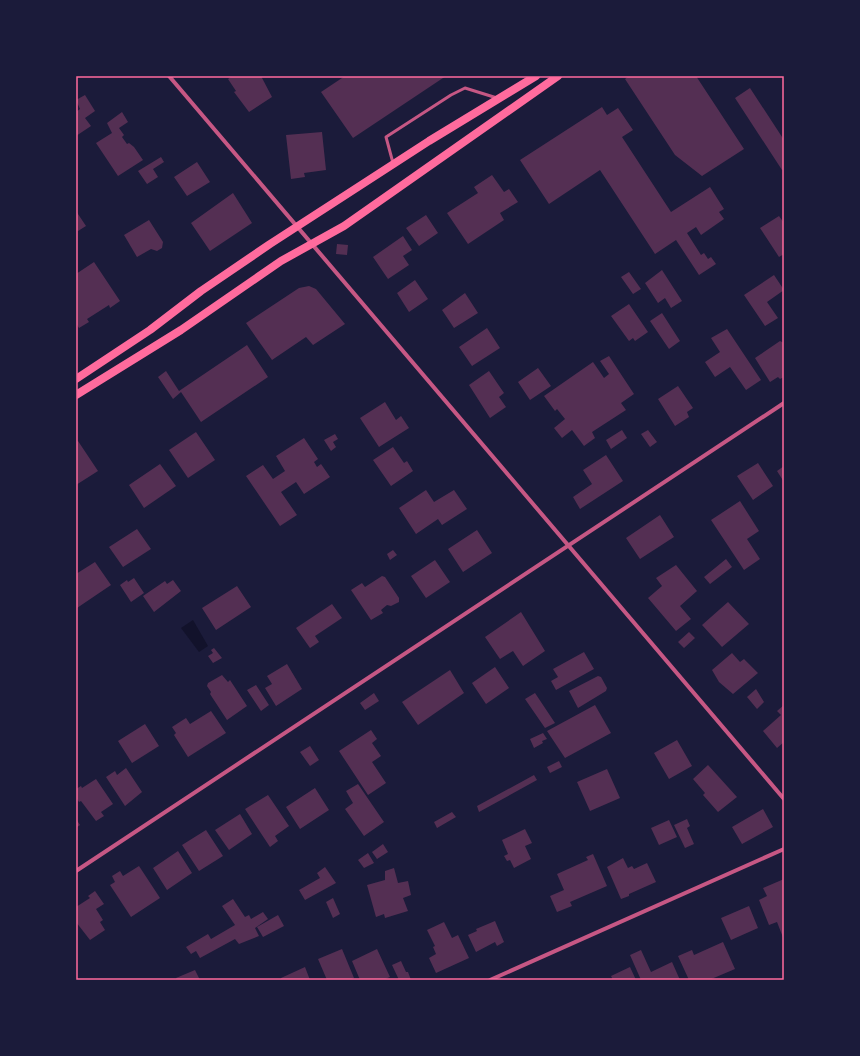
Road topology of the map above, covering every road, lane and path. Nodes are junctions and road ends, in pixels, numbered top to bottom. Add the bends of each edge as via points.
1 (169, 76) edge
2 (536, 76) edge
3 (558, 76) edge
4 (498, 98) junction
5 (393, 164) junction
6 (296, 227) junction
7 (311, 244) junction
8 (76, 379) edge
9 (76, 395) edge
10 (784, 403) edge
11 (568, 546) junction
12 (784, 798) edge
13 (784, 849) edge
14 (76, 871) edge
15 (490, 980) edge

1 - 6 street
2 - 4 main road
3 - 7 main road via 344,226
4 - 5 main road
4 - 5 lane via 465,88 451,95 386,137
5 - 6 main road
6 - 7 street
6 - 8 main road
7 - 9 main road via 281,261 181,330
7 - 11 street
10 - 11 street
11 - 12 street
11 - 14 street
13 - 15 street

